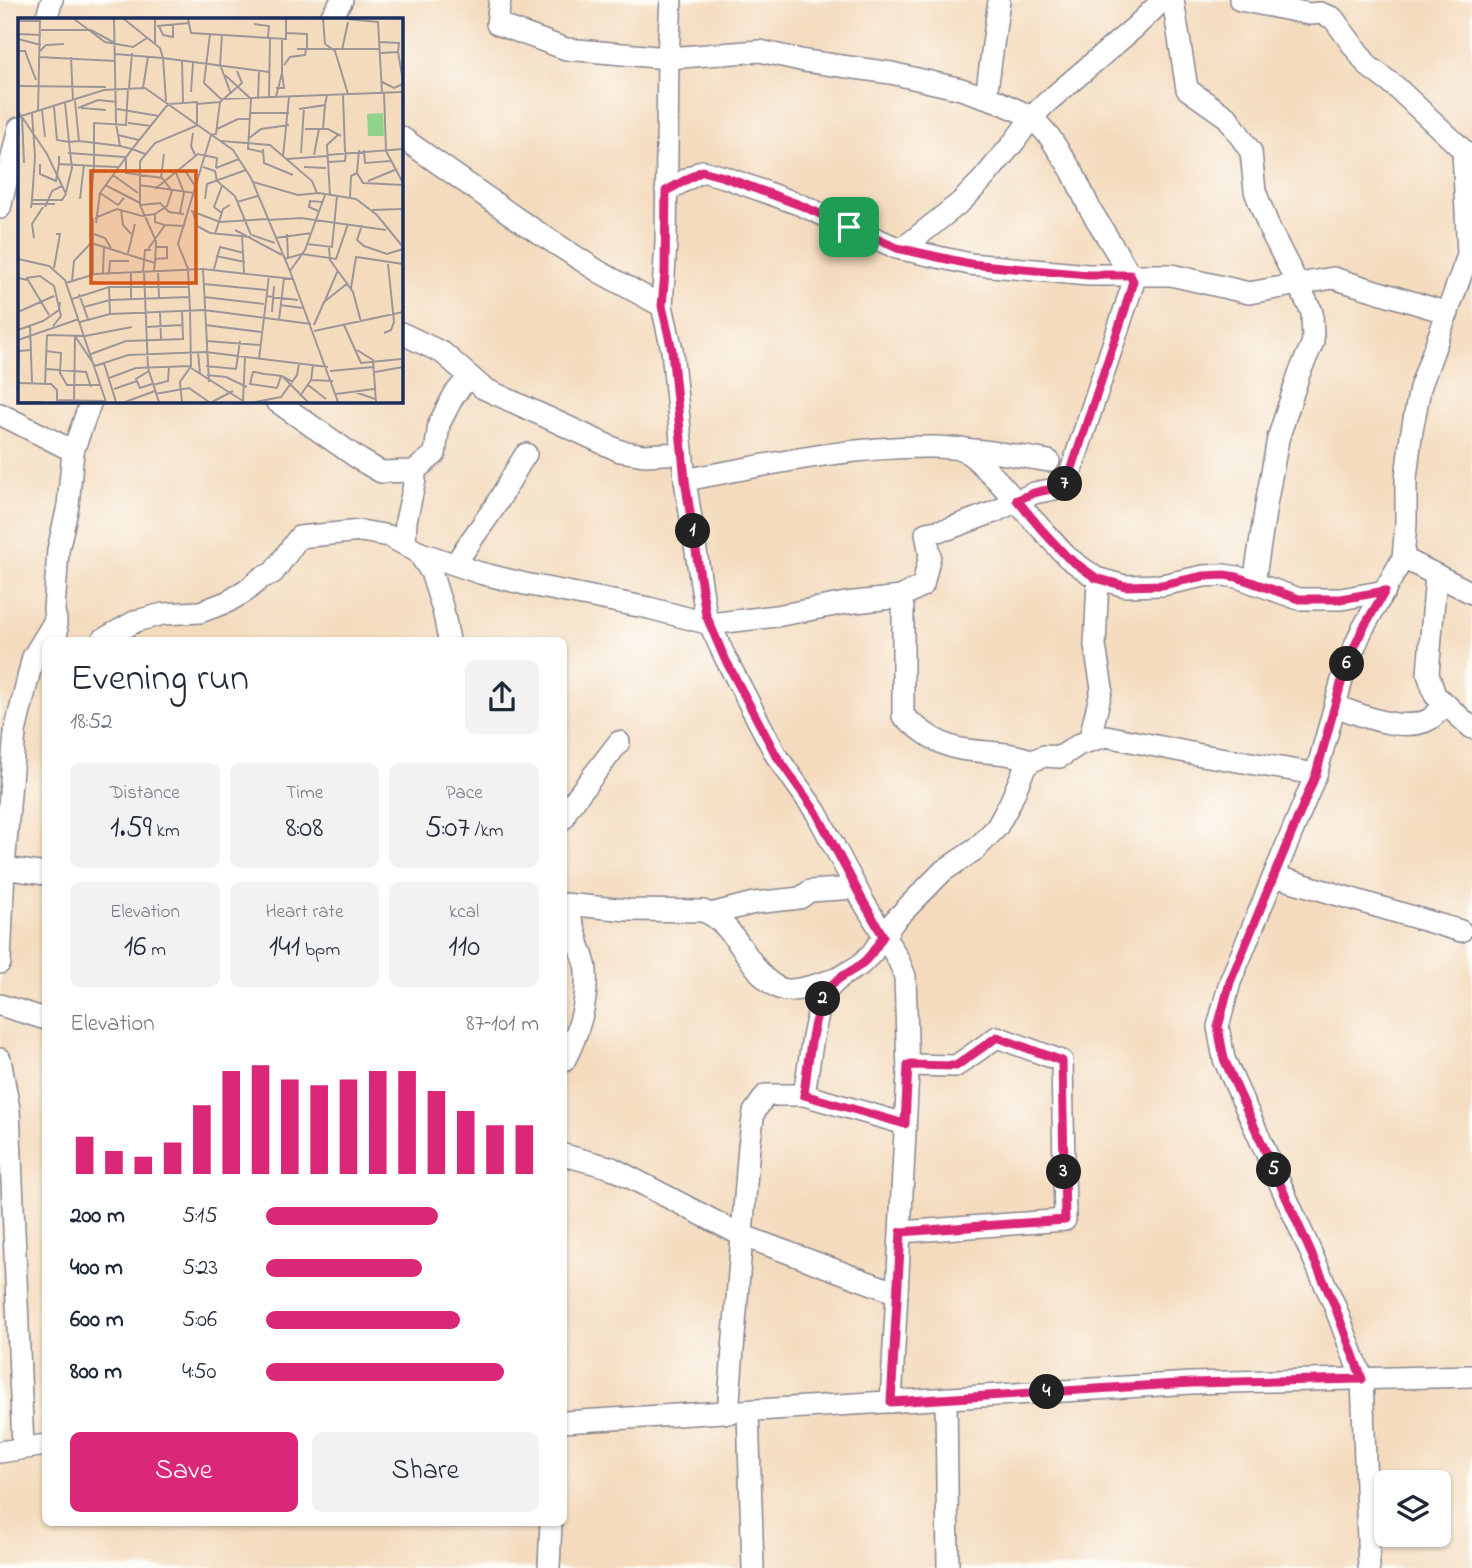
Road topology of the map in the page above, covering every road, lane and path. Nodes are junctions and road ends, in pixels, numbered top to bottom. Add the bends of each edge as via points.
1 (52, 0) edge
2 (342, 0) edge
3 (500, 0) edge
4 (671, 0) edge
5 (999, 0) edge
6 (1137, 0) edge
7 (1163, 0) edge
8 (1173, 0) edge
9 (1240, 0) edge
10 (46, 18) edge
11 (331, 18) edge
12 (1134, 28) junction
13 (668, 58) junction
14 (986, 97) junction
15 (1032, 117) junction
16 (18, 132) edge
17 (402, 138) edge
18 (666, 191) junction
19 (0, 208) edge
20 (897, 248) junction
21 (1470, 249) edge
22 (1130, 275) junction
23 (1297, 284) junction
24 (662, 306) junction
25 (1448, 313) junction
26 (402, 333) edge
27 (469, 377) junction
28 (91, 402) edge
29 (277, 402) edge
30 (0, 414) edge
31 (962, 449) junction
32 (73, 451) junction
33 (682, 453) junction
34 (526, 454) dead end
35 (1049, 461) dead end
36 (414, 471) junction
37 (685, 480) junction
38 (1017, 500) junction
39 (411, 548) junction
40 (1403, 558) junction
41 (456, 564) junction
42 (1436, 575) junction
43 (1098, 579) junction
44 (1254, 583) junction
45 (1385, 591) junction
46 (1472, 593) edge
47 (901, 597) junction
48 (710, 624) junction
49 (57, 630) edge
50 (107, 637) edge
51 (448, 637) edge
52 (42, 647) edge
53 (1446, 704) junction
54 (1335, 706) junction
55 (1472, 728) edge
56 (1089, 741) junction
57 (619, 742) dead end
58 (1031, 761) junction
59 (1316, 774) junction
60 (567, 810) edge
61 (4, 868) junction
62 (42, 873) edge
63 (1273, 876) junction
64 (856, 888) junction
65 (567, 905) edge
66 (711, 914) junction
67 (567, 915) edge
68 (1461, 931) dead end
69 (883, 936) junction
70 (0, 963) edge
71 (840, 977) junction
72 (0, 1005) edge
73 (42, 1018) edge
74 (567, 1055) edge
75 (0, 1059) edge
76 (908, 1065) junction
77 (804, 1095) junction
78 (905, 1124) junction
79 (567, 1156) edge
80 (901, 1232) junction
81 (741, 1235) junction
82 (897, 1293) junction
83 (1472, 1376) edge
84 (1362, 1379) junction
85 (946, 1398) junction
86 (891, 1402) junction
87 (738, 1412) junction
88 (567, 1422) edge
89 (42, 1445) edge
90 (23, 1447) junction
91 (0, 1452) edge
92 (551, 1526) edge
93 (549, 1568) edge
94 (754, 1568) edge
95 (947, 1568) edge
96 (1368, 1568) edge

1 - 10 street
2 - 11 street
3 - 13 street via 497,24 566,49
4 - 13 street
5 - 14 street
6 - 12 street
7 - 12 street
8 - 23 street via 1187,89 1228,118 1251,152 1255,191
9 - 21 street via 1333,18 1368,66 1463,150
12 - 15 street
13 - 14 street via 760,51 891,73
13 - 18 street
14 - 15 street
15 - 20 street via 962,201
15 - 22 street via 1072,171
16 - 19 street
17 - 24 street via 530,227
18 - 20 street via 702,171 800,205
18 - 24 street
20 - 22 street via 970,264
21 - 25 street
22 - 23 street via 1171,275 1249,293
22 - 38 street via 1131,290 1070,474 1060,488
23 - 25 street via 1332,278
23 - 44 street via 1312,312 1313,342 1278,439
24 - 33 street via 672,350
25 - 40 street via 1420,388 1411,436
26 - 27 street via 443,352
27 - 33 street via 483,388 620,451
27 - 36 street via 439,424 435,454
28 - 32 street
29 - 36 street via 381,472
30 - 32 street
31 - 35 street
31 - 37 street via 848,452
31 - 38 street
32 - 49 street via 58,550
33 - 37 street
34 - 41 street
36 - 39 street via 406,521
37 - 48 street
38 - 43 street via 1067,557
38 - 47 street via 948,529 926,533 930,555 923,585
39 - 41 street
39 - 50 street via 389,536 361,531 299,537 273,573 227,602 200,612 136,621
39 - 51 street via 431,572
40 - 42 street
40 - 45 street
41 - 48 street via 514,582
42 - 46 street
42 - 53 street via 1428,674 1435,695
43 - 44 street via 1125,586 1162,585 1224,575
43 - 56 street via 1095,646 1101,688
44 - 45 street via 1299,599 1341,599
45 - 54 street via 1345,669
47 - 48 street
47 - 58 street via 902,716 927,736 957,749 1018,755
48 - 64 street via 776,755 816,812
52 - 61 street via 33,657 15,732
53 - 54 street via 1417,725 1381,721
53 - 55 street
54 - 59 street
56 - 58 street via 1060,757
56 - 59 street via 1106,736
57 - 60 street
58 - 69 street via 997,827 943,872
59 - 63 street
61 - 62 street
61 - 70 street
63 - 68 street
63 - 84 street via 1230,982 1218,1027 1224,1059 1334,1304
64 - 66 street via 810,891 800,898
64 - 69 street
65 - 66 street
66 - 71 street via 778,989 791,991
67 - 74 street via 586,969 586,993
69 - 71 street via 860,965
69 - 76 street via 905,976
71 - 77 street via 819,1009
72 - 73 street
75 - 90 street via 9,1109
76 - 78 street
76 - 80 street via 956,1066 997,1037 1062,1061 1065,1220
77 - 78 street
77 - 81 street via 765,1095 754,1112
78 - 80 street
79 - 81 street via 612,1168
80 - 82 street
81 - 82 street
81 - 87 street
82 - 86 street
83 - 84 street
84 - 85 street via 1191,1383
84 - 96 street
85 - 86 street
85 - 95 street
86 - 87 street
87 - 88 street
87 - 94 street
89 - 90 street
90 - 91 street
92 - 93 street

